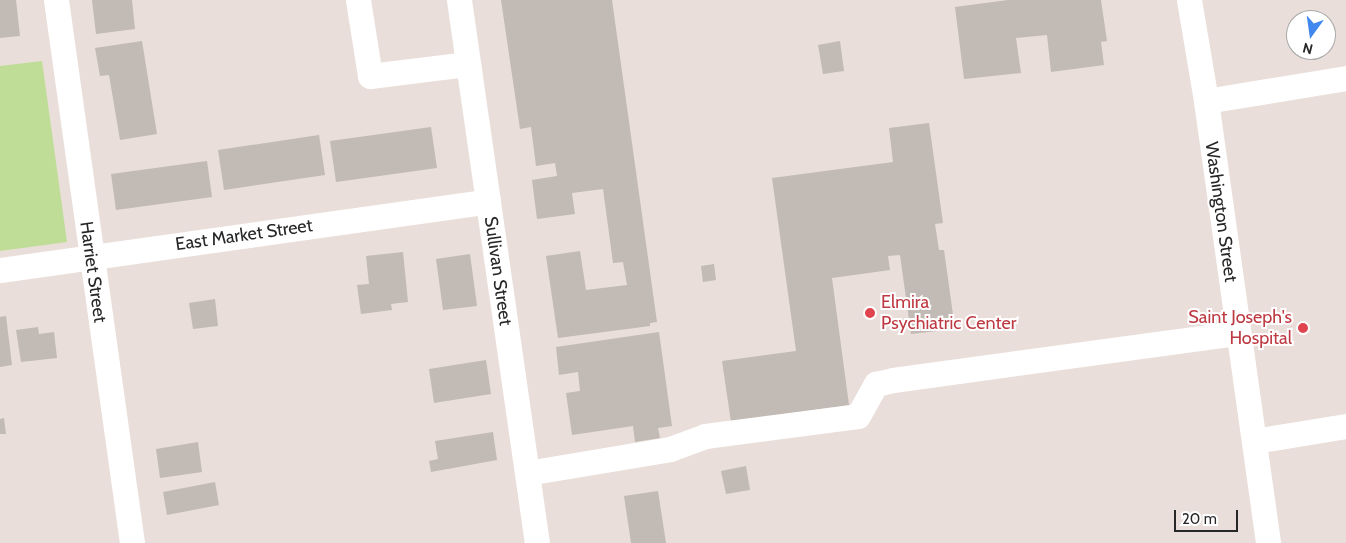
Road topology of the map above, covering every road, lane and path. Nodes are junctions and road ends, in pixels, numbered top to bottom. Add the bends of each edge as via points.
1 (56, 0) edge
2 (358, 0) edge
3 (459, 0) edge
4 (1189, 0) edge
5 (468, 64) junction
6 (1346, 78) edge
7 (1206, 101) junction
8 (488, 200) junction
9 (90, 257) junction
10 (0, 270) edge
11 (1238, 333) junction
12 (1346, 426) edge
13 (1254, 441) junction
14 (527, 472) junction
15 (132, 543) edge
16 (537, 543) edge
17 (1268, 543) edge

1 - 9 street, Harriet Street
2 - 5 street via 370,76
3 - 5 street, Sullivan Street
4 - 7 street, Washington Street
5 - 8 street, Sullivan Street
6 - 7 street
7 - 11 street, Washington Street
8 - 9 street, East Market Street
8 - 14 street, Sullivan Street
9 - 10 street, East Market Street
9 - 15 street, Harriet Street
11 - 13 street, Washington Street
11 - 14 street via 884,382 876,384 858,416 705,436 670,449
12 - 13 street
13 - 17 street, Washington Street
14 - 16 street, Sullivan Street

